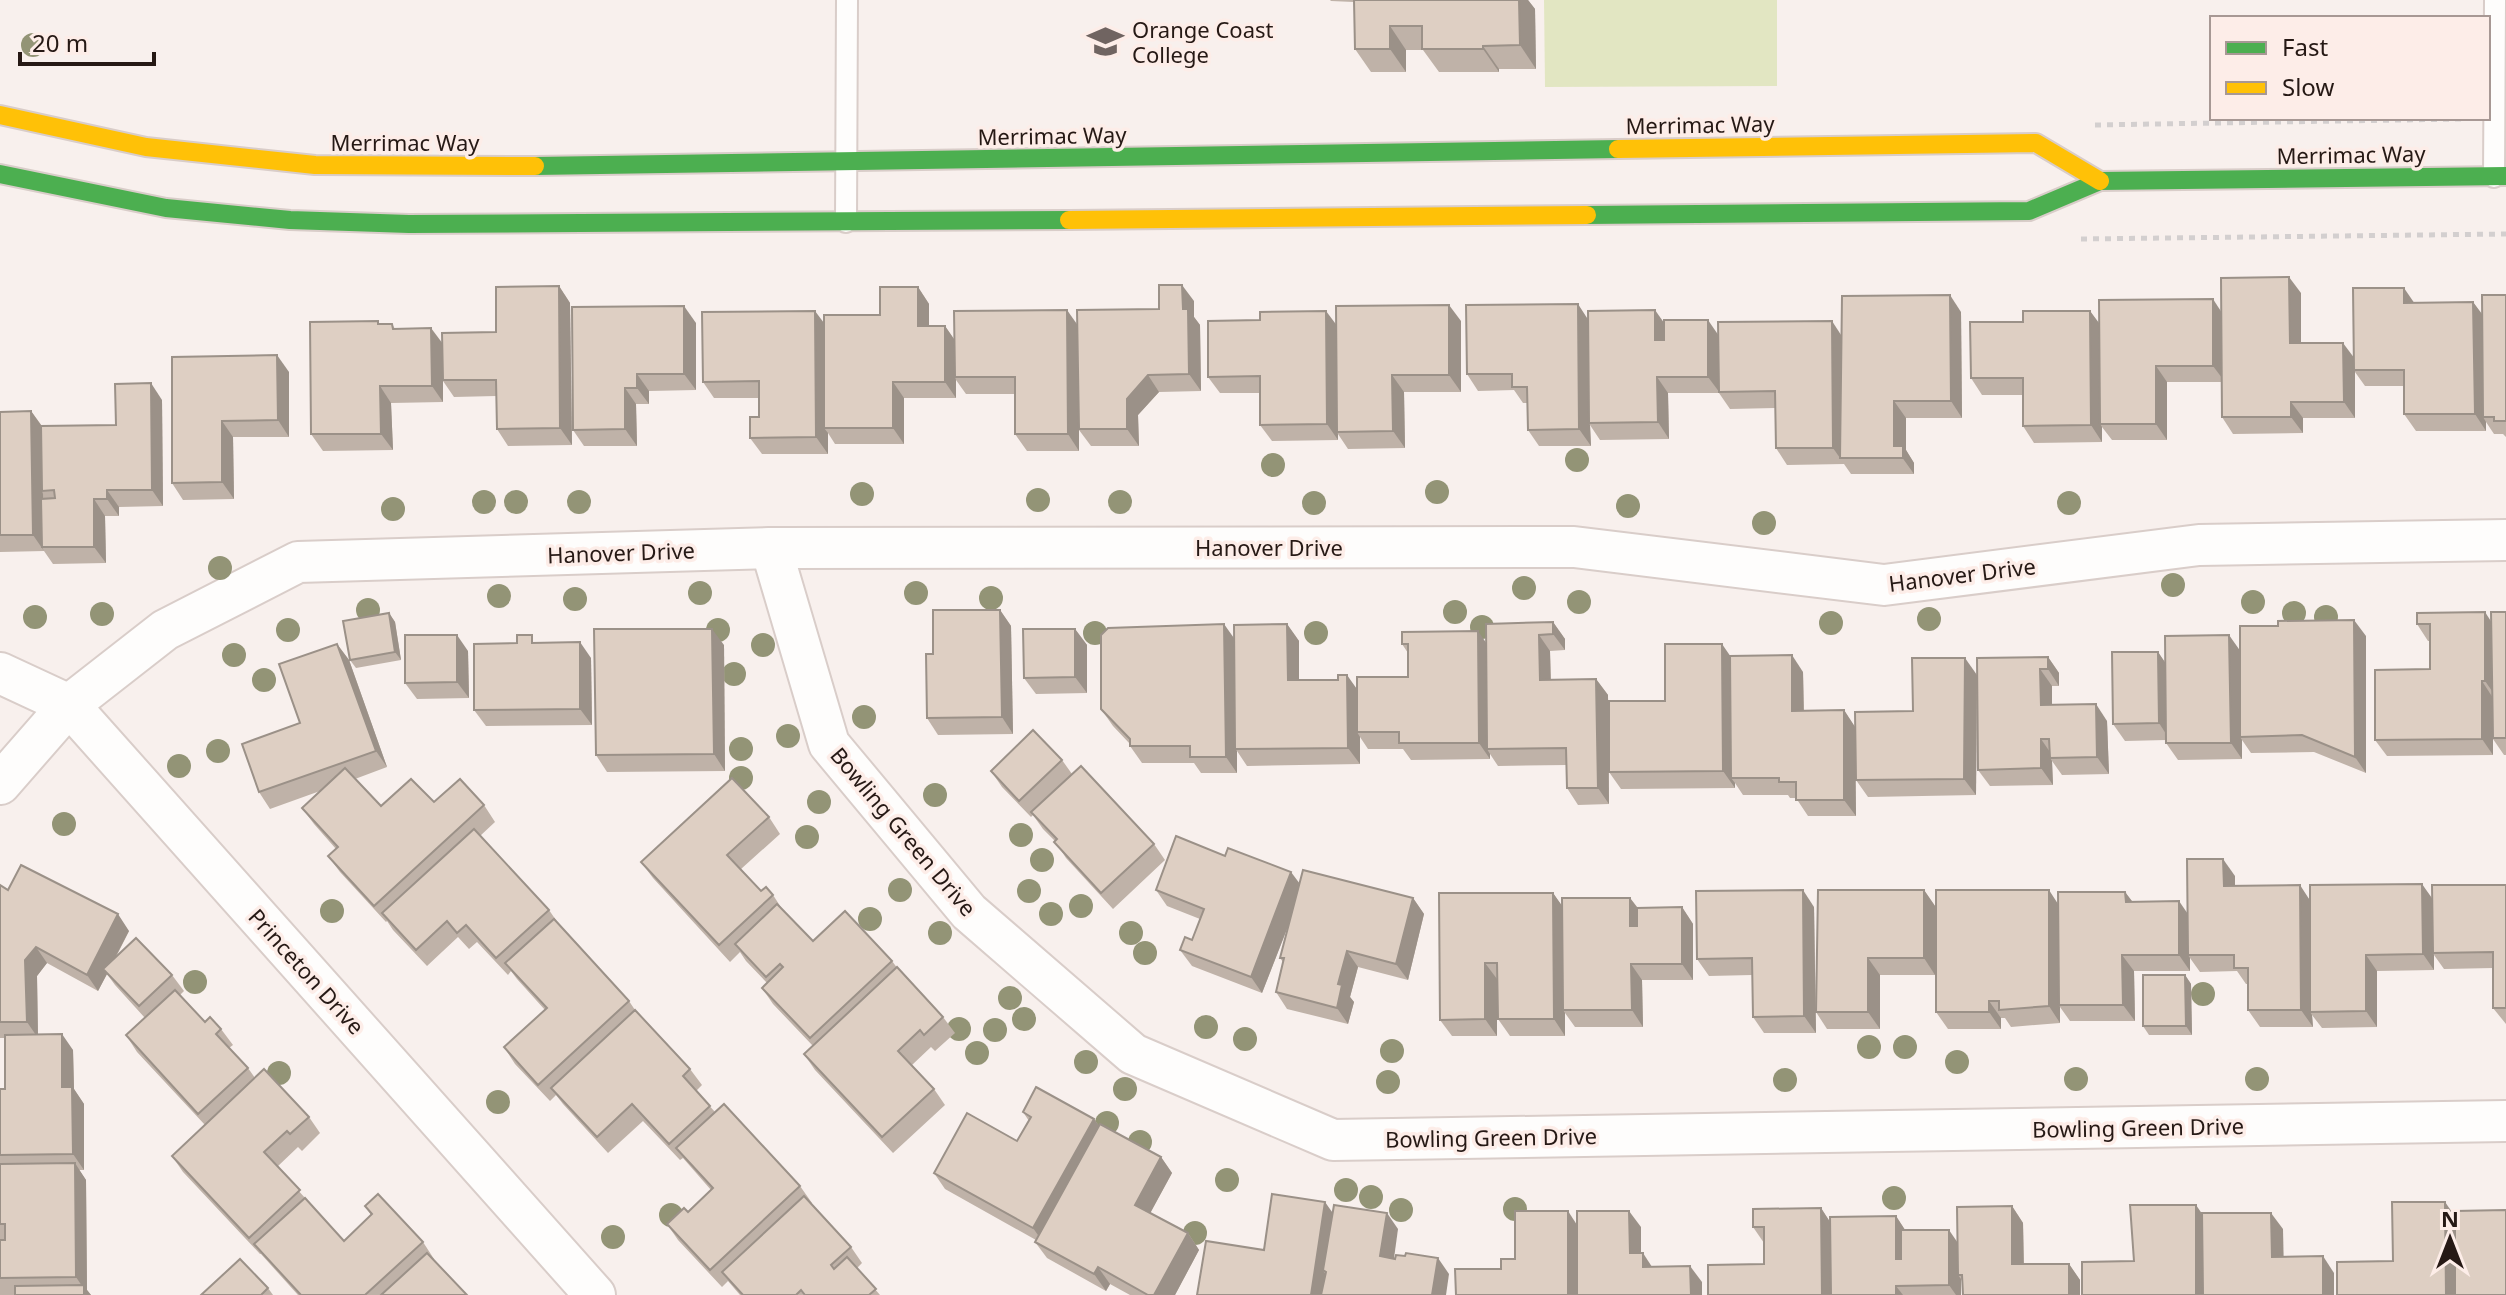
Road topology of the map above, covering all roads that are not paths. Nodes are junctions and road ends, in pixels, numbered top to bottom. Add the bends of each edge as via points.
1 (847, 0) edge
2 (2495, 0) edge
3 (0, 115) edge
4 (846, 162) junction
5 (0, 174) edge
6 (2500, 176) edge
7 (2100, 181) junction
8 (846, 222) junction
9 (2506, 540) edge
10 (771, 548) junction
11 (0, 673) edge
12 (69, 705) junction
13 (0, 784) edge
14 (2506, 1121) edge
15 (595, 1295) edge

1 - 4 lane
2 - 6 lane
3 - 4 street, Merrimac Way via 146,147 315,165
4 - 7 street, Merrimac Way via 2036,143
4 - 8 lane
5 - 8 street, Merrimac Way via 166,208 290,220
6 - 7 street, Merrimac Way
7 - 8 street, Merrimac Way via 2029,211
9 - 10 street, Hanover Drive via 2199,545 1884,585 1574,547
10 - 12 street, Hanover Drive via 298,562 165,630
10 - 14 street, Bowling Green Drive via 829,744 969,912 1133,1054 1333,1140
11 - 12 street, Princeton Drive
12 - 13 street, Hanover Drive
12 - 15 street, Princeton Drive

